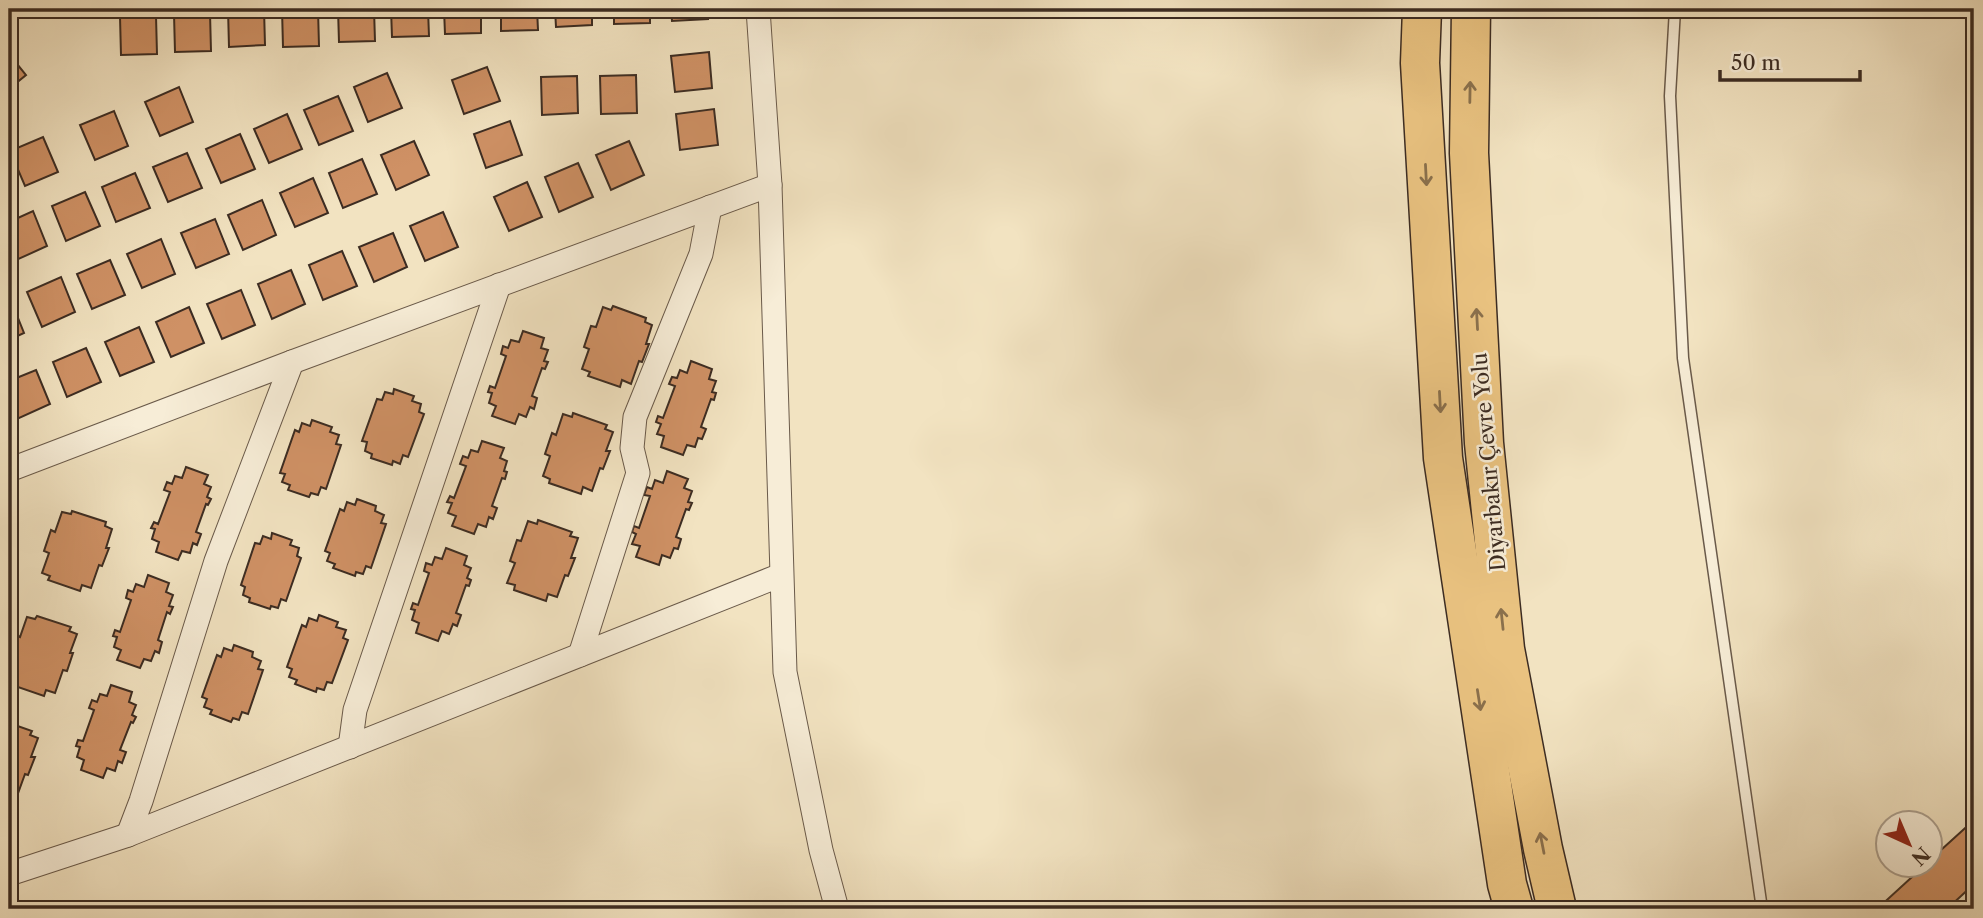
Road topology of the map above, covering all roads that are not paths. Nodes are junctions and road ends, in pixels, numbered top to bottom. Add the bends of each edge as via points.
1 (758, 9) edge
2 (1422, 9) edge
3 (1471, 9) edge
4 (1675, 9) edge
5 (770, 185) junction
6 (710, 207) junction
7 (499, 285) junction
8 (292, 362) junction
9 (9, 470) edge
10 (781, 575) junction
11 (580, 655) junction
12 (350, 747) junction
13 (128, 835) junction
14 (9, 874) edge
15 (837, 909) edge
16 (1514, 909) edge
17 (1557, 909) edge
18 (1762, 909) edge

1 - 5 street
2 -> 16 highway, Diyarbakır Çevre Yolu via 1420,63 1443,458
17 -> 3 highway, Diyarbakır Çevre Yolu via 1506,649 1484,443 1469,153
4 - 18 lane via 1670,96 1683,358
5 - 6 street
5 - 10 street
6 - 7 street
6 - 11 street via 701,254 635,417 632,448 638,473
7 - 8 street
7 - 12 street via 355,710
8 - 9 street
8 - 13 street via 216,561
10 - 11 street
10 - 15 street via 785,672
11 - 12 street
12 - 13 street
13 - 14 street

